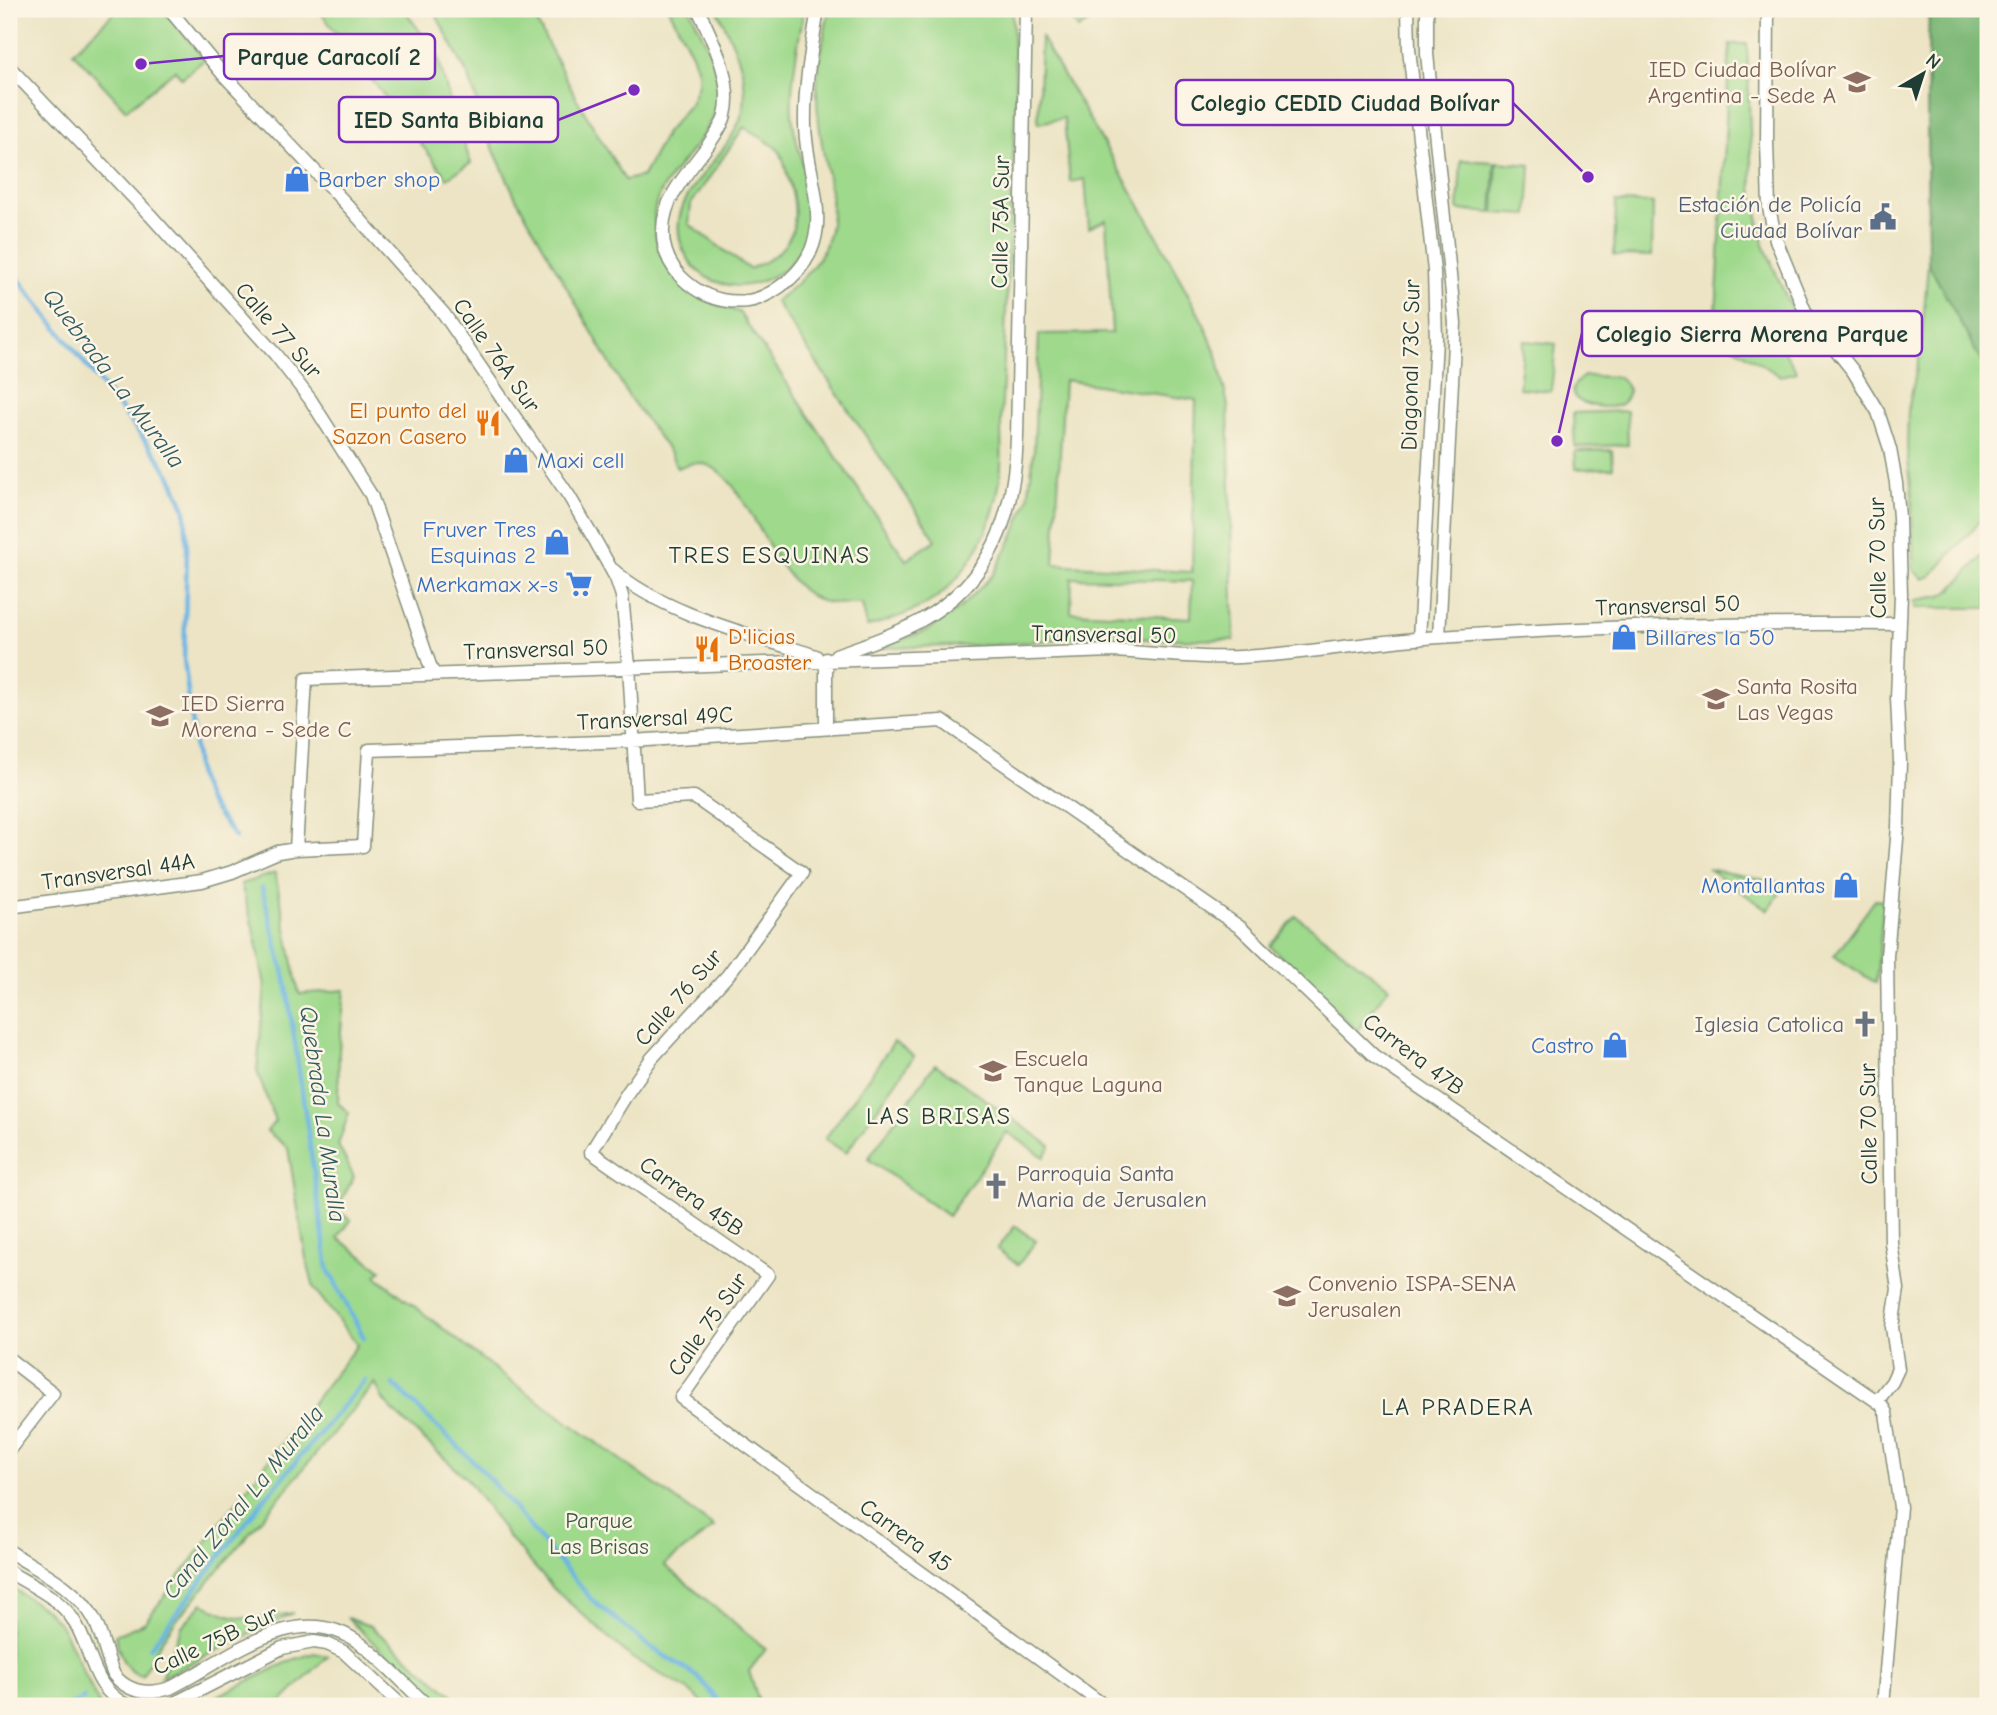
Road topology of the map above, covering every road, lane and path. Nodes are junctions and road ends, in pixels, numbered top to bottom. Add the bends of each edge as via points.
1 (169, 9) edge
2 (698, 9) edge
3 (818, 9) edge
4 (1027, 9) edge
5 (1408, 9) edge
6 (1427, 9) edge
7 (1768, 9) edge
8 (9, 67) edge
9 (609, 566) junction
10 (1900, 624) junction
11 (1439, 637) junction
12 (1419, 639) junction
13 (826, 659) junction
14 (629, 666) junction
15 (433, 674) junction
16 (942, 721) joint
17 (826, 729) junction
18 (632, 741) junction
19 (363, 846) joint
20 (296, 849) junction
21 (802, 873) joint
22 (9, 907) edge
23 (591, 1152) joint
24 (768, 1275) joint
25 (9, 1359) edge
26 (681, 1398) joint
27 (1877, 1401) junction
28 (9, 1450) edge
29 (9, 1552) edge
30 (9, 1572) edge
31 (128, 1706) edge
32 (169, 1706) edge
33 (402, 1706) edge
34 (428, 1706) edge
35 (1105, 1706) edge
36 (1883, 1706) edge

1 - 9 street, Calle 76A Sur via 444,314 569,496
2 - 3 street via 722,68 725,116 667,203 663,238 671,266 688,283 708,296 732,303 754,300 788,280 809,258 815,244 816,202 805,127
4 - 13 street, Calle 75A Sur via 1017,437 1014,482 1001,534 956,597 920,621
5 - 12 street, Diagonal 73C Sur via 1436,340
6 - 11 street, Diagonal 73C Sur via 1426,46 1455,323
7 - 10 street, Calle 70 Sur via 1769,208 1776,240 1805,311 1853,371 1881,419 1894,467 1899,517
8 - 15 street, Calle 77 Sur via 151,216 310,399 371,495
9 - 13 street via 681,609
9 - 14 street, Calle 76A Sur via 622,596
10 - 11 street, Transversal 50 via 1617,627
10 - 27 street, Calle 70 Sur via 1898,827 1887,956 1891,1243 1898,1289 1892,1327 1898,1364 1895,1377
11 - 12 street, Transversal 50
12 - 13 street, Transversal 50 via 1242,657 1113,651
13 - 14 street, Transversal 50
13 - 17 street
14 - 15 street, Transversal 50
14 - 18 street, Calle 76A Sur
15 - 20 street, Transversal 50 via 306,679
16 - 17 street, Transversal 49C
16 - 27 street, Carrera 47B via 1241,928 1374,1056
17 - 18 street, Transversal 49C
18 - 19 street, Transversal 49C via 369,750
18 - 21 street, Calle 76A Sur via 636,800 694,797
19 - 20 street, Transversal 44A
20 - 22 street, Transversal 44A via 264,857 232,873 182,885
21 - 23 street, Calle 76 Sur via 728,975 652,1058
23 - 24 street, Carrera 45B
24 - 26 street, Calle 75 Sur
25 - 28 street via 53,1393
26 - 35 street, Carrera 45
27 - 36 street via 1886,1413 1900,1507
29 - 34 street, Calle 75B Sur via 81,1601 94,1619 114,1675 125,1686 142,1692 170,1688 279,1630 316,1626 346,1635 371,1652
30 - 31 street via 67,1612 101,1683
32 - 33 street, Calle 75B Sur via 282,1647 314,1642 337,1647 351,1657

